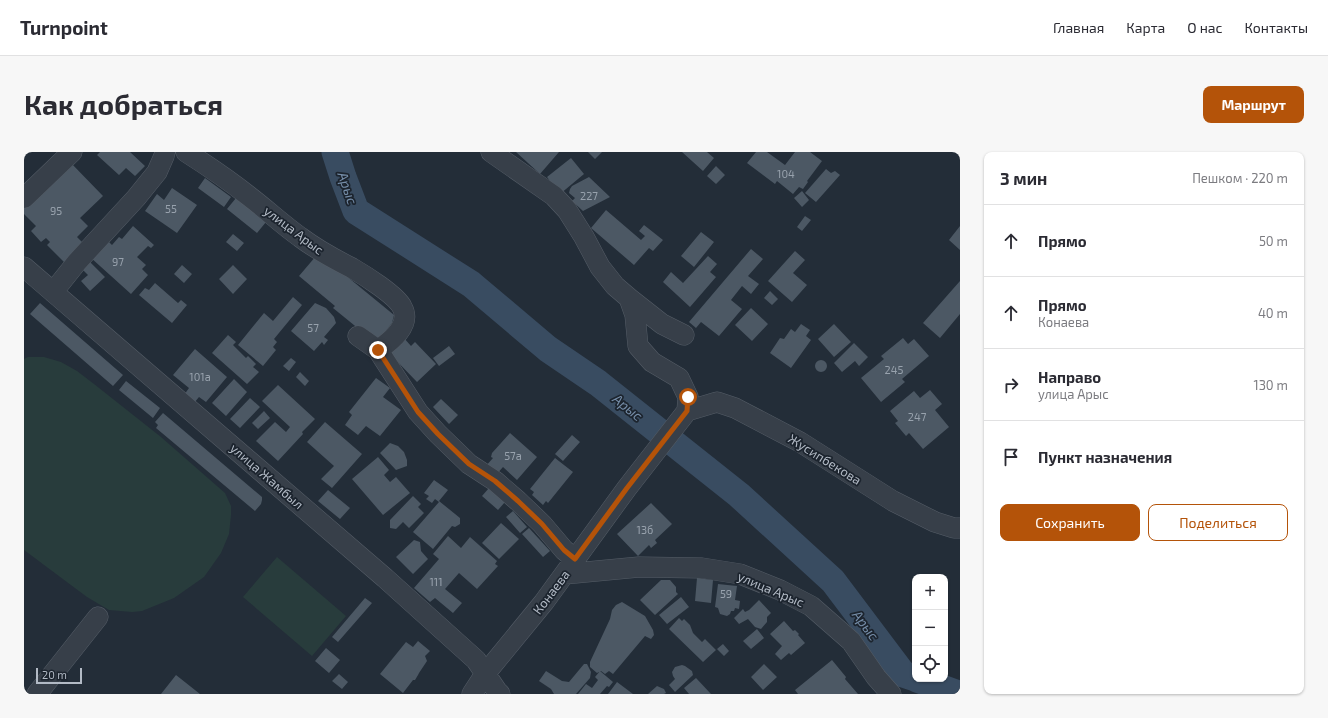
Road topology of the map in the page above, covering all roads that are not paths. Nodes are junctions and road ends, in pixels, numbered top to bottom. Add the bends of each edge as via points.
1 (72, 152) edge
2 (164, 152) edge
3 (186, 152) edge
4 (491, 152) edge
5 (24, 198) edge
6 (24, 267) edge
7 (53, 292) junction
8 (629, 298) junction
9 (684, 335) dead end
10 (358, 336) dead end
11 (378, 350) junction
12 (687, 411) junction
13 (960, 528) edge
14 (570, 566) junction
15 (98, 617) dead end
16 (486, 674) junction
17 (37, 694) edge
18 (472, 694) edge
19 (500, 694) edge
20 (891, 694) edge

1 - 5 street
2 - 7 street via 157,172
3 - 11 street, улица Арыс via 249,196 300,238 364,275 393,296 402,307 403,326 389,343
4 - 8 street via 554,196 567,210 600,267 615,286
6 - 7 street, улица Жамбыл
7 - 16 street, улица Жамбыл via 385,578 476,660
8 - 9 street via 662,324
8 - 12 street via 635,315 638,346 652,362 679,378 688,397
10 - 11 street
11 - 14 street via 418,412 469,464 495,481 542,524 564,550
12 - 13 street, Жусипбекова via 717,402 736,408 800,442 893,501 935,522
12 - 14 street, Конаева
14 - 16 street, Конаева
14 - 20 street, улица Арыс via 702,568 740,574 811,606 851,641
15 - 17 street
16 - 18 street, Конаева
16 - 19 street, улица Жамбыл

